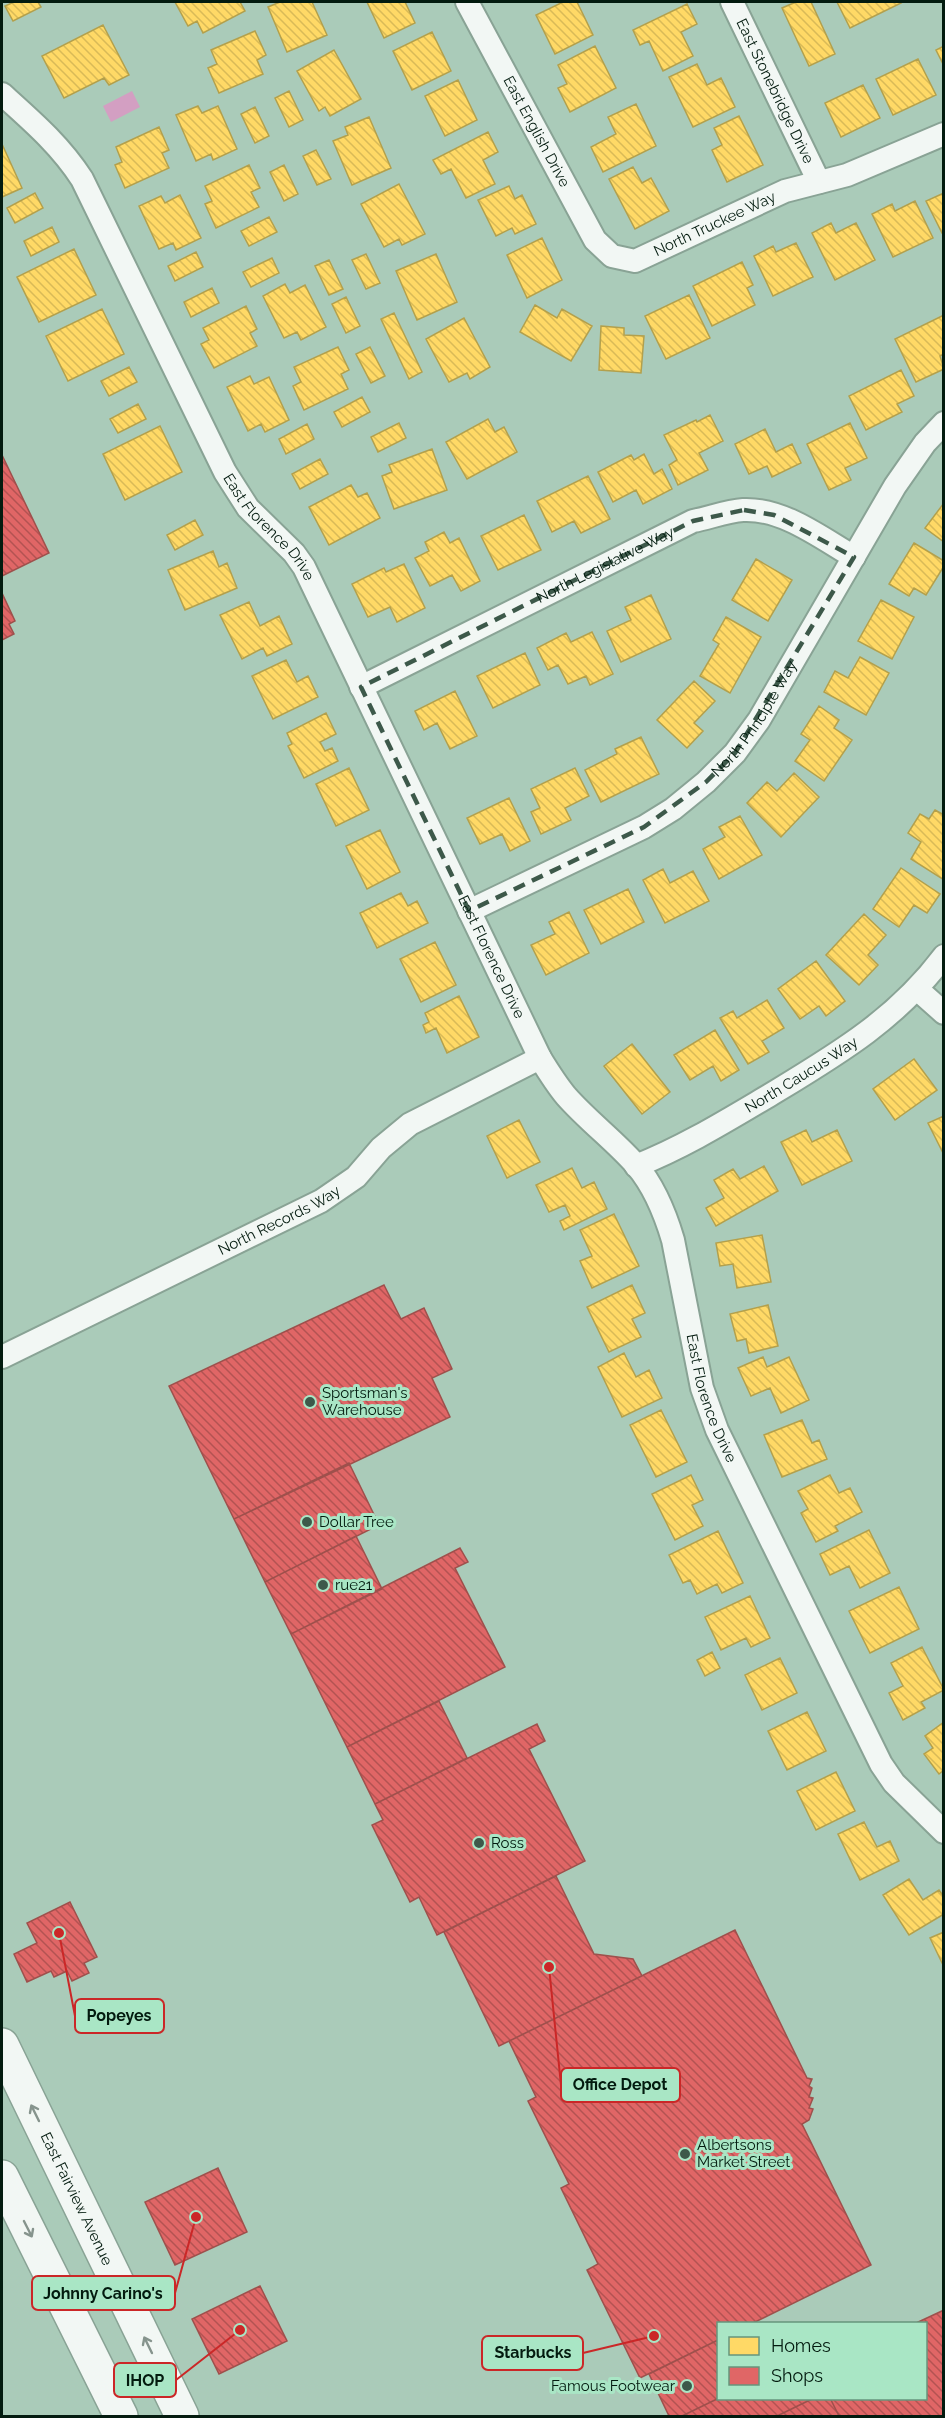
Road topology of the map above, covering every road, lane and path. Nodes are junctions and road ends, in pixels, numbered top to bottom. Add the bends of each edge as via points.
1 (467, 2) edge
2 (732, 2) edge
3 (2, 94) edge
4 (944, 134) edge
5 (819, 182) junction
6 (612, 256) joint
7 (944, 423) edge
8 (854, 557) junction
9 (361, 687) junction
10 (469, 911) junction
11 (944, 956) edge
12 (916, 989) junction
13 (944, 1013) edge
14 (540, 1058) junction
15 (636, 1166) junction
16 (2, 1357) edge
17 (944, 1832) edge
18 (2, 2045) edge
19 (2, 2177) edge
20 (121, 2416) edge
21 (183, 2416) edge

1 - 6 street, East English Drive via 595,240
2 - 5 street, East Stonebridge Drive
3 - 9 street, East Florence Drive via 50,137 82,179 225,472 248,508 304,567
4 - 5 street, North Truckee Way via 847,175
5 - 6 street, North Truckee Way via 785,191 635,261
7 - 8 street, North Principle Way via 895,486
8 - 9 street, North Legislative Way via 774,515 744,510 693,521
8 - 10 street, North Principle Way via 759,720 735,753 706,782 644,827
9 - 10 street, East Florence Drive
10 - 14 street, East Florence Drive
11 - 12 street, North Caucus Way
12 - 13 street
12 - 15 street, North Caucus Way via 884,1021 847,1048 692,1142
14 - 15 street, East Florence Drive via 567,1097
14 - 16 street, North Records Way via 410,1124 381,1148 356,1177 321,1201
15 - 17 street, East Florence Drive via 650,1185 670,1228 702,1388 717,1430 881,1764 894,1783
21 -> 18 main road, East Fairview Avenue
19 -> 20 main road

